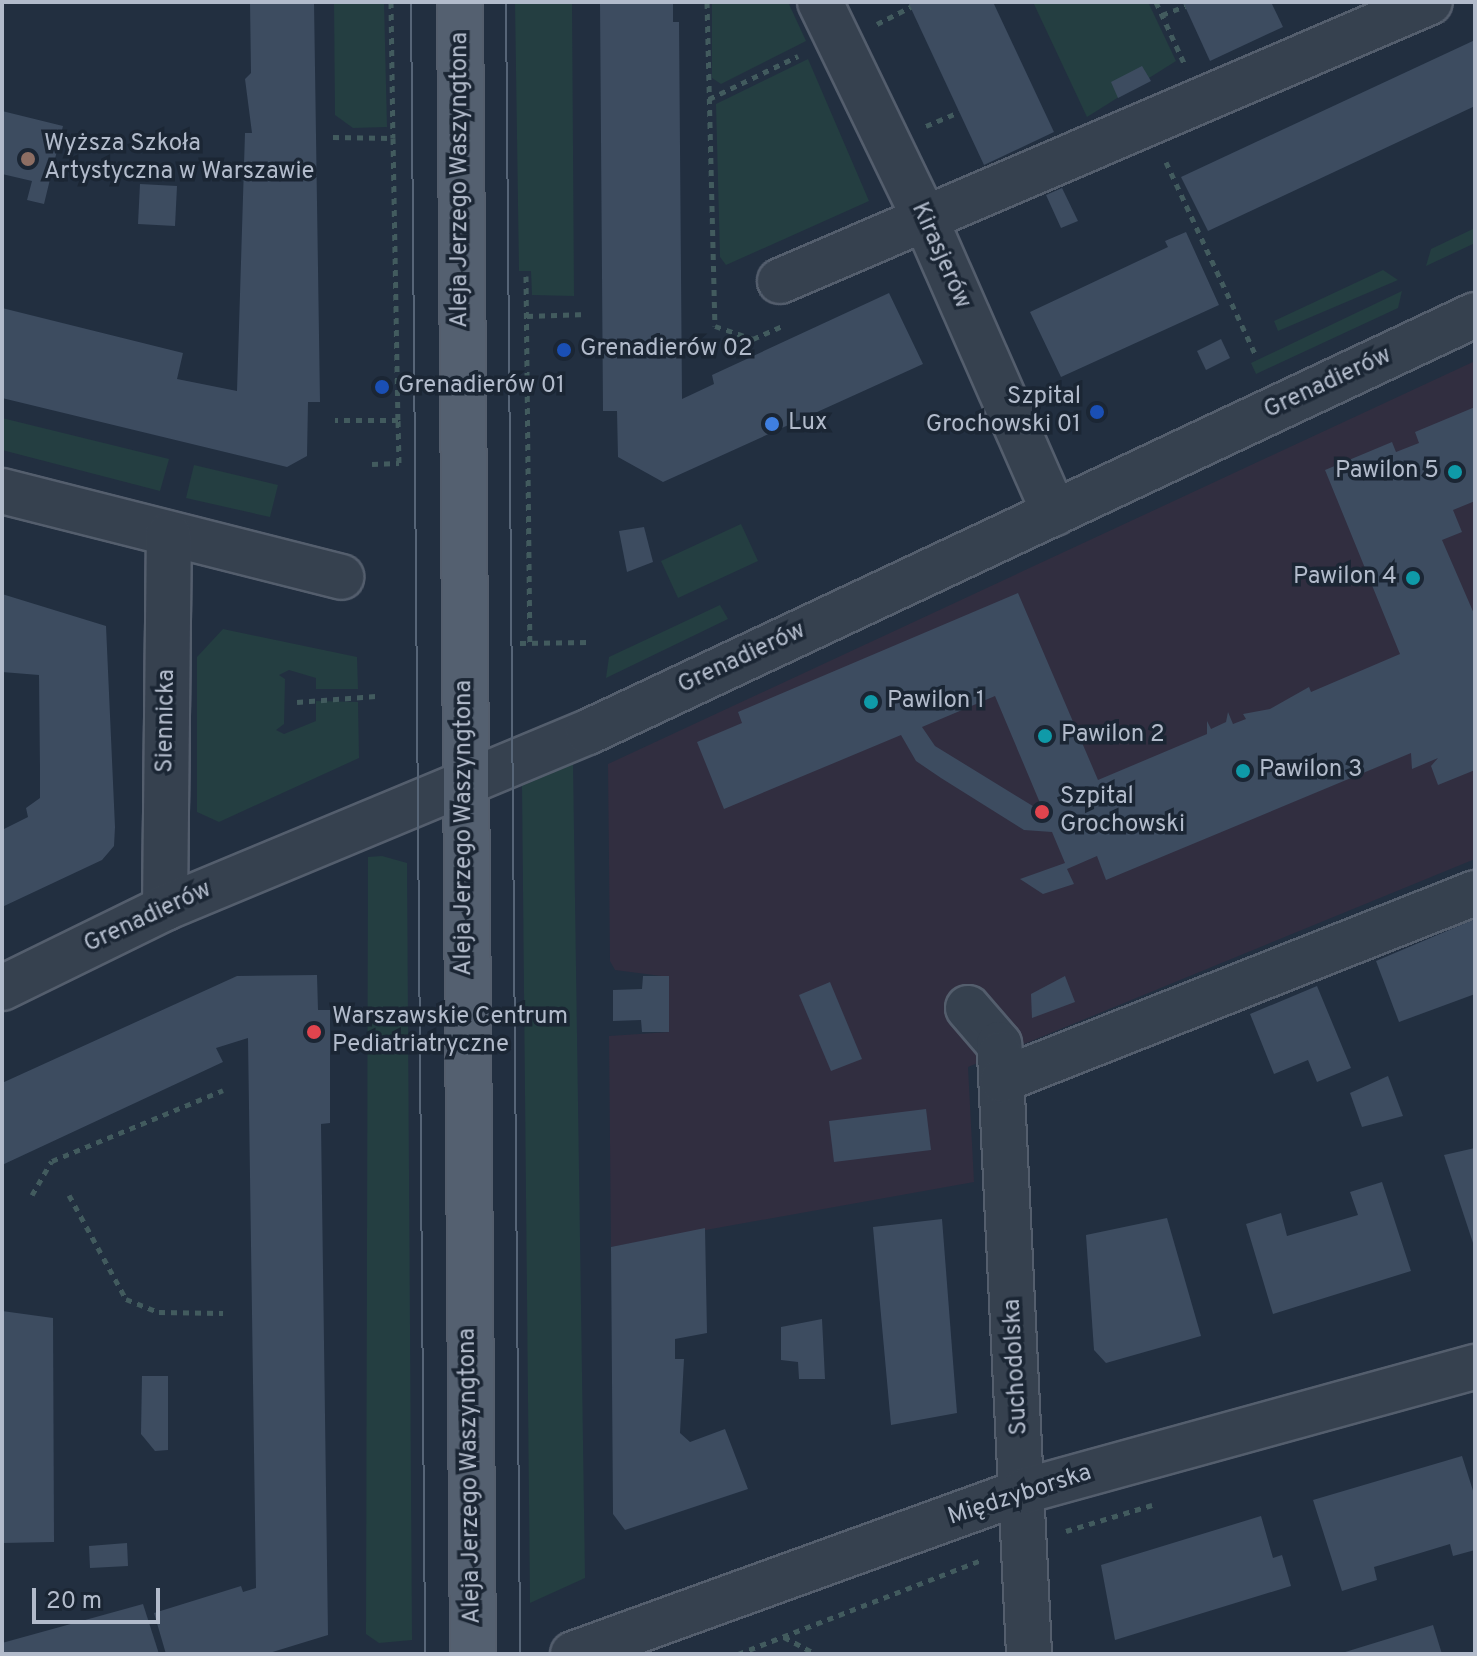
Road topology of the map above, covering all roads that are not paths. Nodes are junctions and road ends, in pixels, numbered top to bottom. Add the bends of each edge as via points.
1 (460, 2) edge
2 (1430, 2) edge
3 (842, 22) edge
4 (927, 223) junction
5 (788, 301) road end
6 (1475, 315) edge
7 (2, 491) edge
8 (1054, 513) junction
9 (169, 535) junction
10 (341, 577) dead end
11 (464, 782) junction
12 (1475, 893) edge
13 (165, 908) junction
14 (2, 988) edge
15 (968, 1008) dead end
16 (1002, 1080) junction
17 (1473, 1375) edge
18 (1024, 1491) junction
19 (583, 1652) edge
20 (473, 1654) edge
21 (1029, 1654) edge

1 - 11 main road, Aleja Jerzego Waszyngtona
2 - 4 street
3 - 4 street, Kirasjerów
4 - 5 street
4 - 8 street, Kirasjerów
6 - 8 street, Grenadierów
7 - 9 street
8 - 11 street, Grenadierów via 588,732
9 - 10 street
9 - 13 street, Siennicka
11 - 13 street, Grenadierów
11 - 20 main road, Aleja Jerzego Waszyngtona
12 - 16 street
13 - 14 street, Grenadierów
15 - 16 street, Suchodolska via 999,1044
16 - 18 street, Suchodolska
17 - 18 street, Międzyborska
18 - 19 street, Międzyborska
18 - 21 street, Suchodolska

